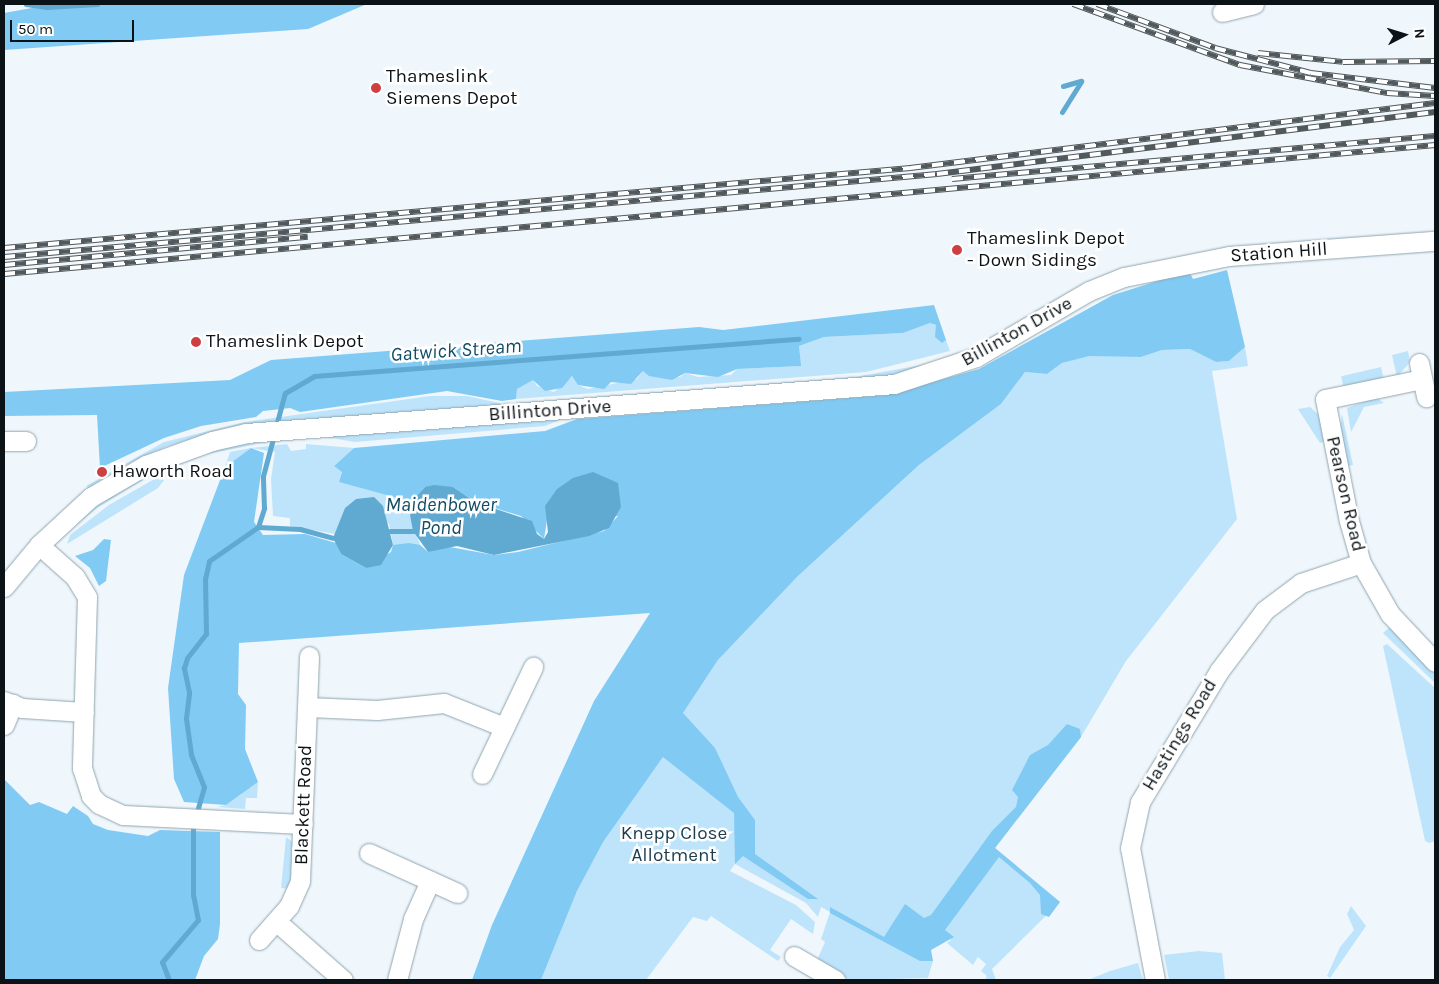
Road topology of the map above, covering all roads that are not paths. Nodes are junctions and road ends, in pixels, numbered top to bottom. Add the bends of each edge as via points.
1 (1254, 4) edge
2 (1222, 12) dead end
3 (1435, 241) edge
4 (1124, 277) joint
5 (1422, 380) dead end
6 (4, 441) edge
7 (26, 441) dead end
8 (39, 545) junction
9 (1361, 563) junction
10 (4, 587) edge
11 (309, 656) dead end
12 (1435, 662) edge
13 (533, 667) dead end
14 (8, 703) edge
15 (308, 707) junction
16 (84, 712) junction
17 (4, 725) edge
18 (504, 727) junction
19 (482, 774) dead end
20 (304, 824) junction
21 (369, 853) dead end
22 (430, 881) junction
23 (457, 893) dead end
24 (277, 922) junction
25 (260, 940) dead end
26 (794, 956) dead end
27 (343, 980) edge
28 (397, 980) edge
29 (836, 980) edge
30 (1155, 980) edge

1 - 2 street
3 - 4 street, Station Hill via 1229,256
4 - 8 street, Billinton Drive via 1082,296 976,357 894,384 288,430 193,446 119,478 70,514
5 - 9 street, Pearson Road via 1317,401
6 - 7 street
8 - 10 street, Billinton Drive
8 - 16 street via 75,577 87,597
9 - 12 street, Pearson Road via 1396,622
9 - 30 street, Hastings Road via 1301,583 1265,610 1219,671 1140,802 1130,848
11 - 15 street, Blackett Road
13 - 18 street
14 - 16 street
14 - 17 street
15 - 18 street via 377,710 444,703
15 - 20 street, Blackett Road
16 - 20 street via 82,768 91,796 99,804 123,815
18 - 19 street
20 - 24 street, Blackett Road via 298,890
21 - 22 street
22 - 23 street
22 - 28 street via 413,919
24 - 25 street, Blackett Road
24 - 27 street
26 - 29 street

